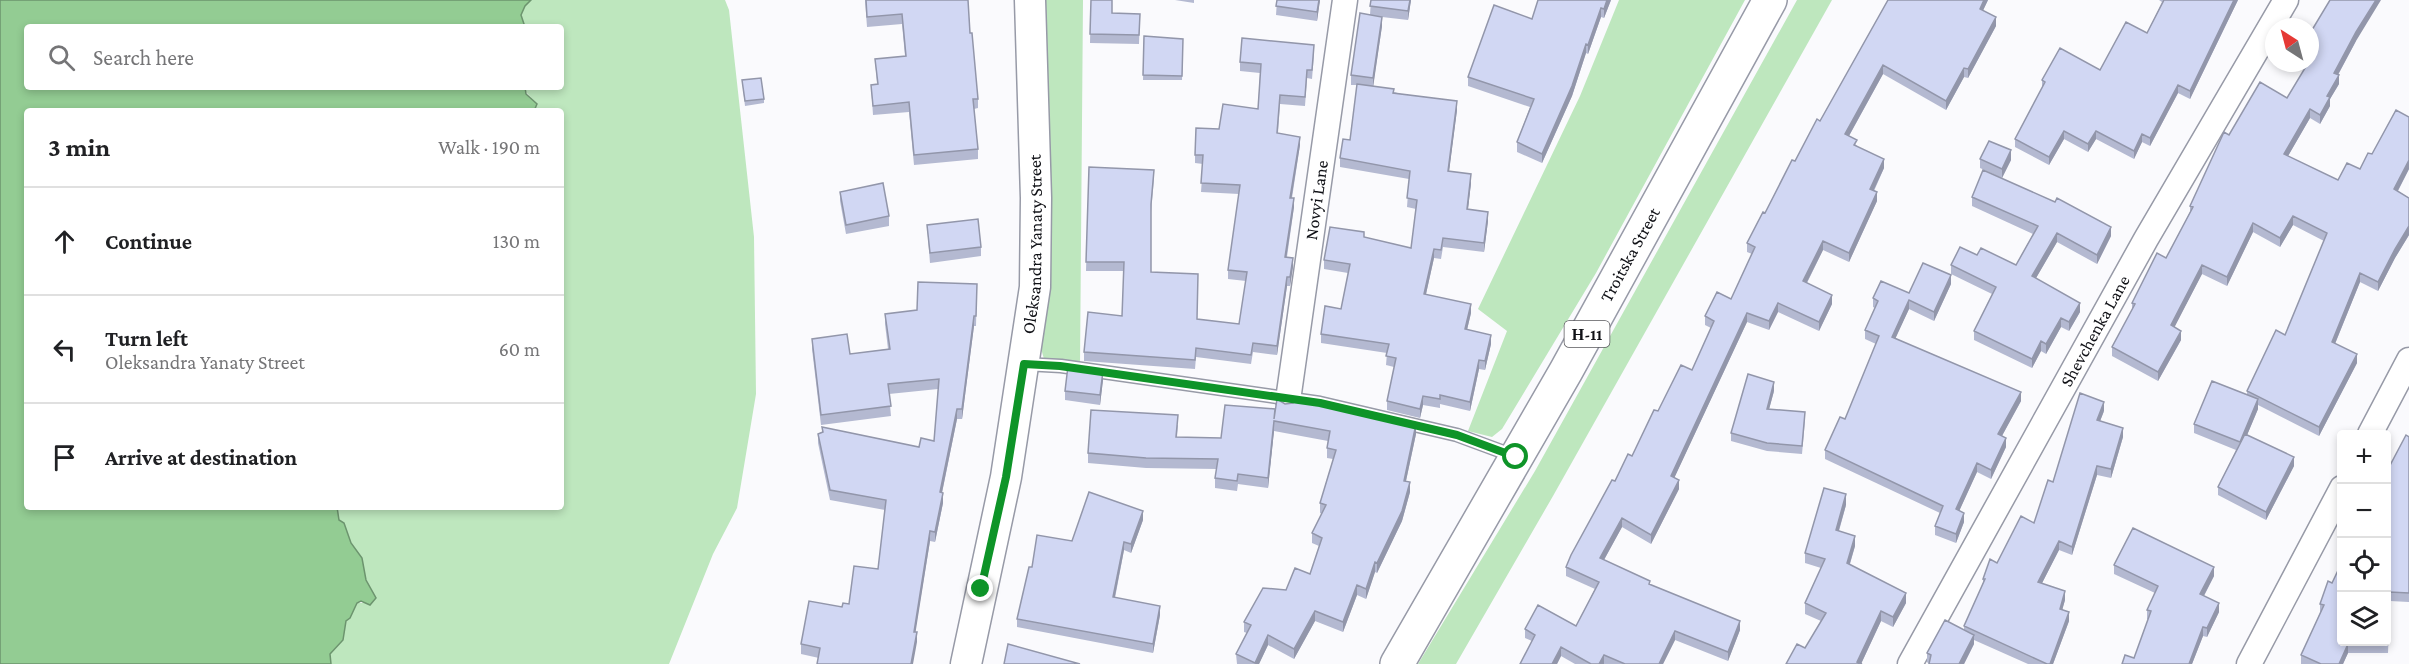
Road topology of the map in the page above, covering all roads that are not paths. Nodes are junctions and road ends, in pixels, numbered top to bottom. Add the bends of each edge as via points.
1 (1030, 0) edge
2 (1345, 0) edge
3 (1770, 0) edge
4 (2286, 0) edge
5 (2409, 360) edge
6 (1024, 364) junction
7 (1288, 400) junction
8 (2373, 430) edge
9 (1516, 457) junction
10 (2337, 497) edge
11 (966, 664) edge
12 (1397, 664) edge
13 (1911, 664) edge
14 (2249, 664) edge

1 - 6 street, Oleksandra Yanaty Street via 1035,287
2 - 7 street, Novyi Lane
3 - 9 main road, Troitska Street / Н-11
4 - 13 street, Shevchenka Lane via 2146,239
5 - 8 street
6 - 7 lane
6 - 11 street, Oleksandra Yanaty Street via 1006,477
7 - 9 lane via 1320,403 1457,435
9 - 12 main road, Troitska Street / Н-11
10 - 14 street

